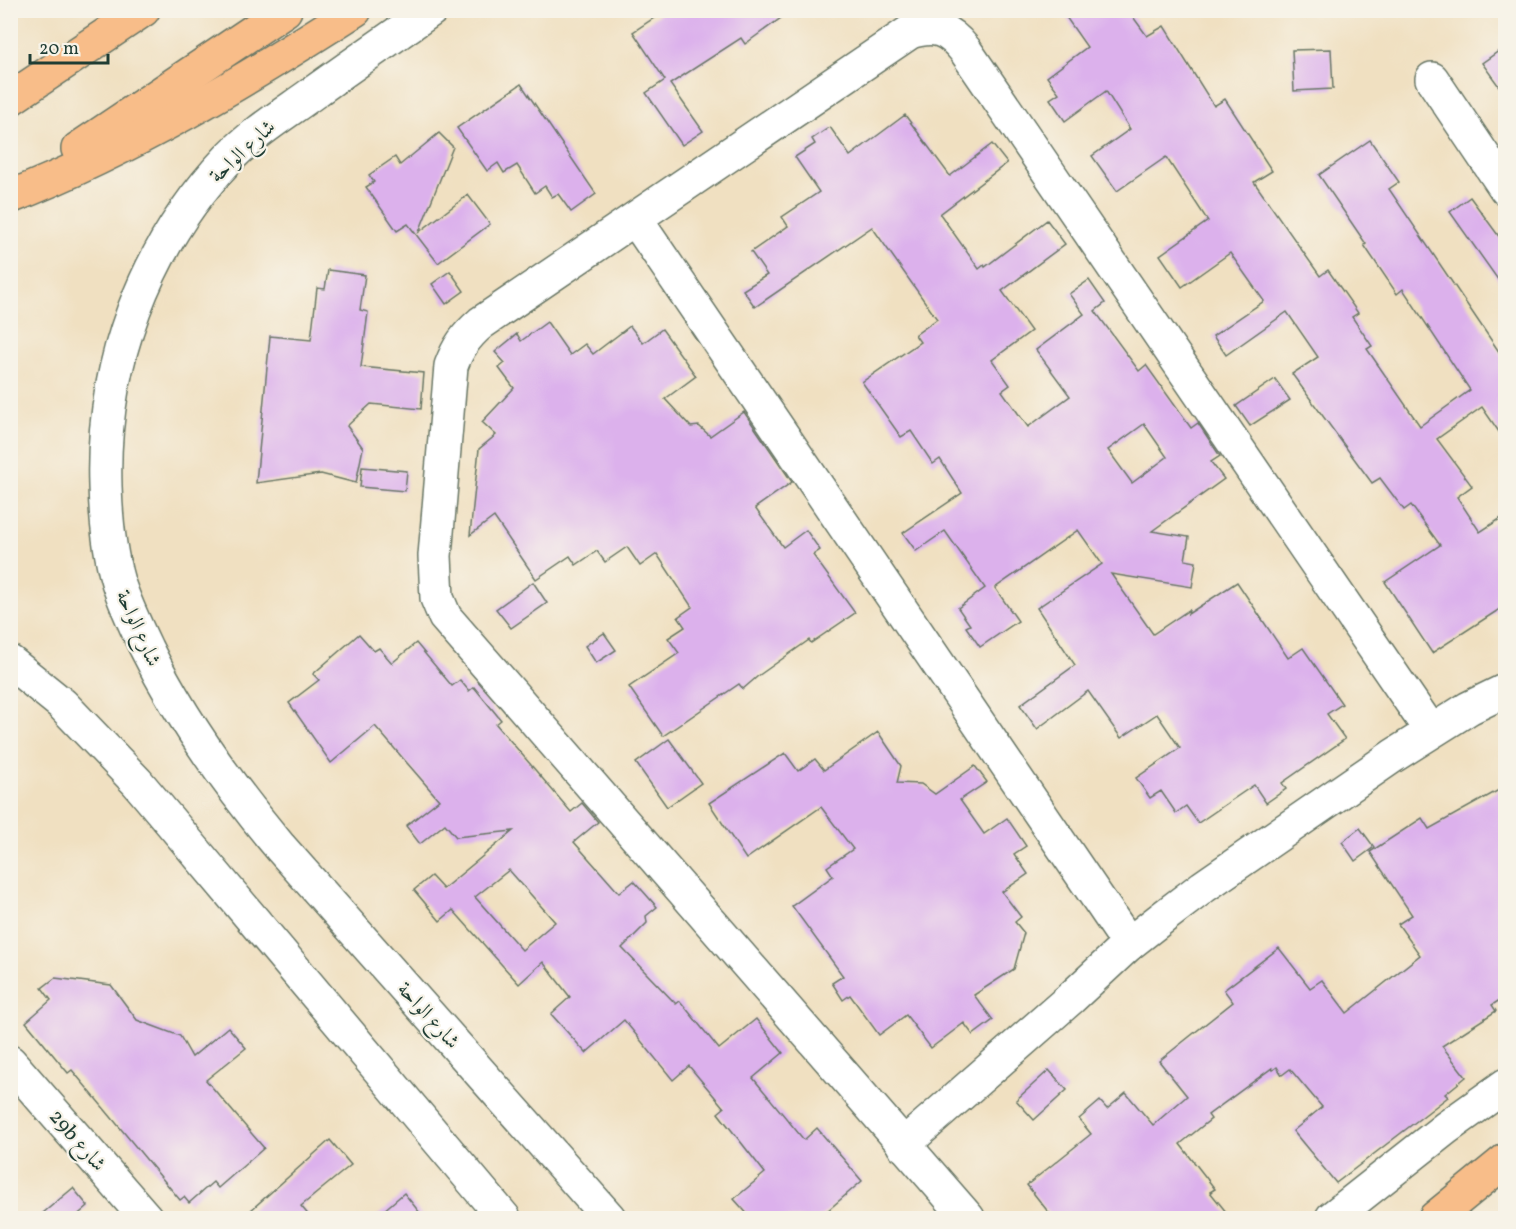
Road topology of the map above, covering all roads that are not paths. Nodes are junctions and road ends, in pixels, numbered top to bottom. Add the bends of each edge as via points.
1 (143, 10) edge
2 (285, 10) edge
3 (355, 10) edge
4 (430, 10) edge
5 (1432, 79) dead end
6 (10, 99) edge
7 (1506, 189) edge
8 (10, 192) edge
9 (10, 197) edge
10 (636, 220) junction
11 (10, 662) edge
12 (1506, 690) edge
13 (1431, 731) junction
14 (1129, 944) junction
15 (10, 1062) edge
16 (1506, 1085) edge
17 (903, 1145) junction
18 (1506, 1160) edge
19 (147, 1218) edge
20 (504, 1218) edge
21 (609, 1218) edge
22 (968, 1218) edge
23 (1332, 1218) edge
24 (1435, 1218) edge

1 - 6 main road
2 - 8 main road
3 - 9 main road via 155,129
4 - 21 street, شارع الواحة via 256,133 206,183 170,234 128,324 110,395 104,468 110,544 118,582 137,628 165,685 215,765 280,847
5 - 7 street
10 - 13 street via 910,32 925,27 955,38
10 - 14 street
10 - 17 street via 481,323 457,349 449,383 435,556 437,598 459,635
11 - 20 street via 62,704 158,807
12 - 13 street
13 - 14 street via 1203,887
14 - 17 street
15 - 19 street, 29b شارع
16 - 23 street
17 - 22 street
18 - 24 main road

